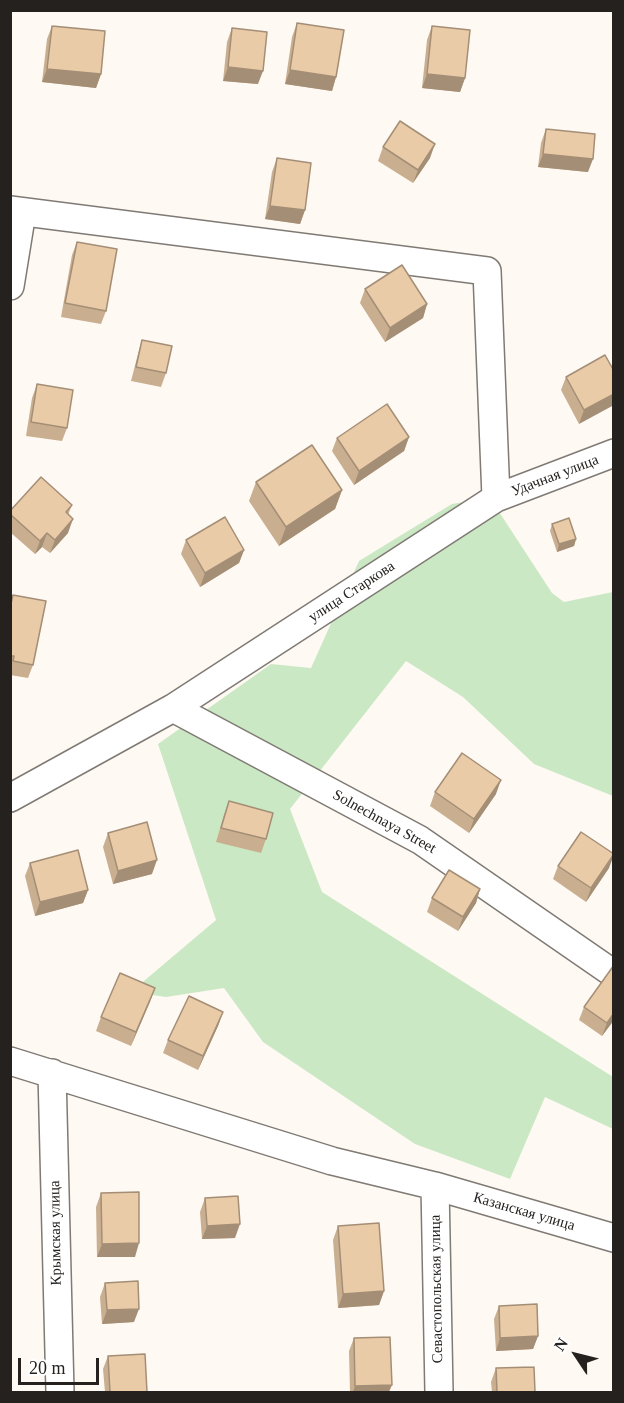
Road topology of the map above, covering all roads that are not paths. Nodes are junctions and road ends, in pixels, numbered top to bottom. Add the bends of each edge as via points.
1 (16, 211) edge
2 (10, 286) edge
3 (614, 453) edge
4 (496, 498) junction
5 (173, 708) junction
6 (10, 798) edge
7 (614, 974) edge
8 (10, 1061) edge
9 (52, 1073) junction
10 (435, 1186) junction
11 (614, 1238) edge
12 (60, 1392) edge
13 (439, 1392) edge

1 - 2 street
1 - 4 street via 487,271
3 - 4 street, Удачная улица
4 - 5 street, улица Старкова
5 - 6 street, улица Старкова
5 - 7 street, Solnechnaya Street via 420,840
8 - 9 street, Казанская улица
9 - 10 street, Казанская улица via 332,1161
9 - 12 street, Крымская улица
10 - 11 street, Казанская улица
10 - 13 street, Севастопольская улица

